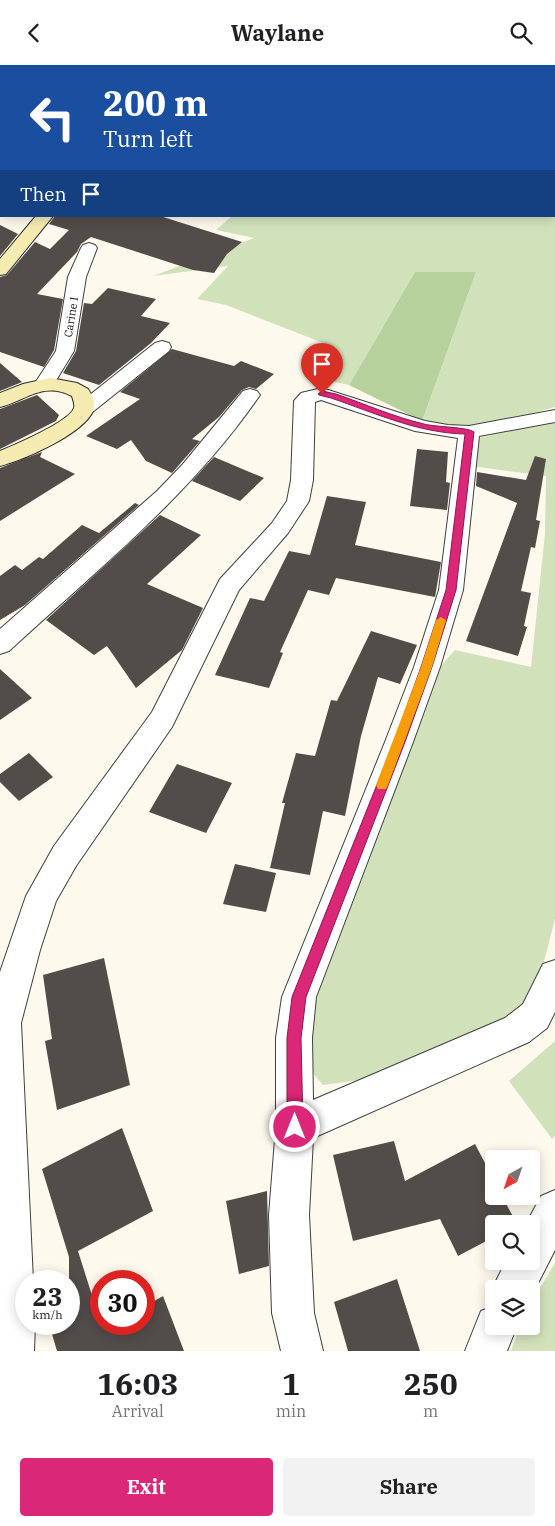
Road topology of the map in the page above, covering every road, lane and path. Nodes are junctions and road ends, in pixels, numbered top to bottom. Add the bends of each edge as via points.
1 (44, 217) edge
2 (89, 247) dead end
3 (3, 263) edge
4 (162, 347) dead end
5 (45, 383) junction
6 (250, 395) dead end
7 (0, 401) edge
8 (83, 411) junction
9 (555, 416) edge
10 (469, 432) junction
11 (0, 459) edge
12 (0, 644) edge
13 (555, 976) edge
14 (295, 1127) junction
15 (555, 1210) edge
16 (540, 1238) edge
17 (492, 1335) edge
18 (13, 1351) edge
19 (302, 1351) edge
20 (486, 1351) edge

1 - 3 street
2 - 5 street, Carine I via 77,277 65,351
4 - 8 street
5 - 7 street
5 - 8 street via 72,387 81,393
6 - 12 street via 191,469 165,496
8 - 11 street via 62,429
9 - 10 street
10 - 14 street via 451,590 399,742 299,997 294,1038
10 - 18 street via 422,427 333,396 322,394 304,401 302,480 298,501 280,528 229,585 162,719 65,856 42,896 2,1023
13 - 14 street via 534,1016 518,1031
14 - 19 street via 289,1215 293,1313
15 - 16 street
17 - 20 street

